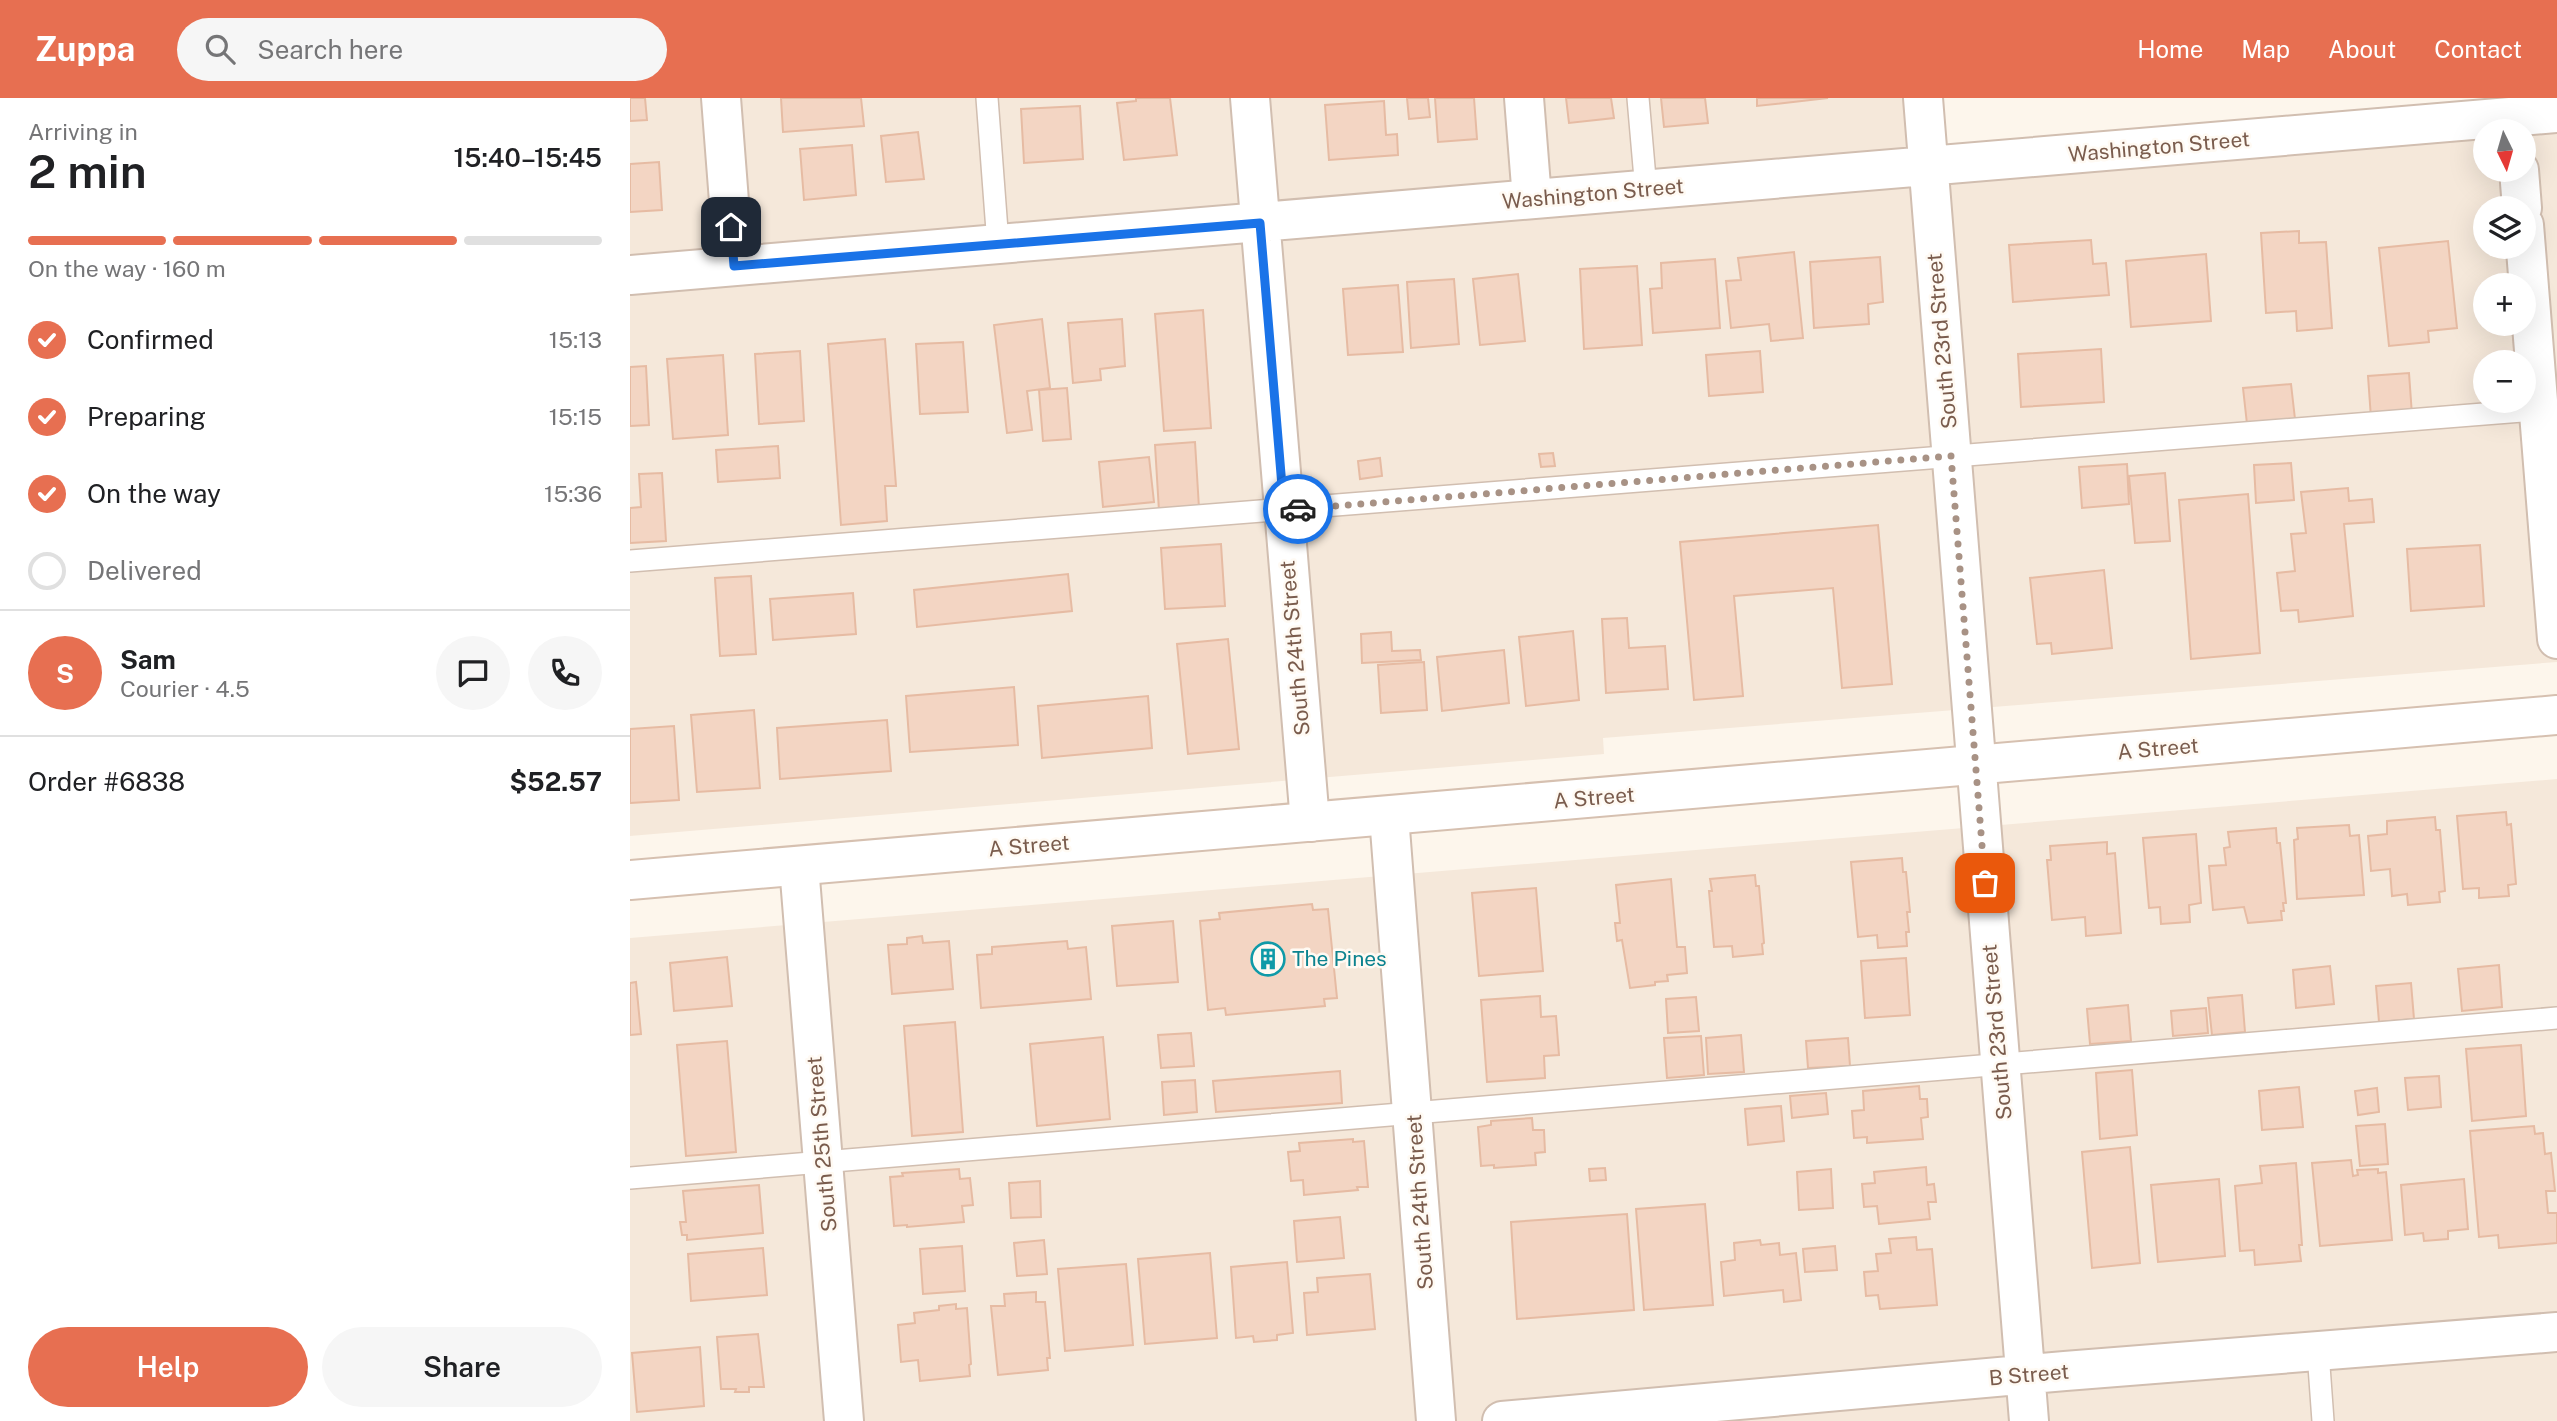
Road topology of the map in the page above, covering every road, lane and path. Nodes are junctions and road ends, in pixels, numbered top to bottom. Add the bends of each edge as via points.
1 (720, 98) edge
2 (987, 98) edge
3 (1250, 98) edge
4 (1524, 98) edge
5 (1638, 98) edge
6 (1923, 98) edge
7 (2557, 113) edge
8 (2515, 115) edge
9 (1928, 166) junction
10 (1646, 190) junction
11 (1532, 199) junction
12 (1260, 223) junction
13 (998, 244) junction
14 (2528, 259) edge
15 (734, 266) junction
16 (630, 275) edge
17 (2548, 409) edge
18 (1951, 456) junction
19 (1284, 510) junction
20 (630, 561) edge
21 (2557, 639) edge
22 (2557, 715) edge
23 (1975, 764) junction
24 (1389, 816) junction
25 (1310, 822) junction
26 (799, 866) junction
27 (630, 880) edge
28 (2557, 1018) edge
29 (2000, 1065) junction
30 (1413, 1114) junction
31 (824, 1162) junction
32 (630, 1178) edge
33 (2557, 1332) edge
34 (2318, 1352) junction
35 (2025, 1375) junction
36 (1732, 1411) edge
37 (844, 1421) edge
38 (1436, 1421) edge
39 (1502, 1421) edge
40 (2029, 1421) edge
41 (2323, 1421) edge

1 - 15 street
2 - 13 lane
3 - 12 street, South 24th Street
4 - 11 street
5 - 10 lane
6 - 9 street, South 23rd Street
7 - 8 street, Washington Street
8 - 9 street, Washington Street
9 - 10 street, Washington Street
9 - 18 street, South 23rd Street
10 - 11 street, Washington Street
11 - 12 street, Washington Street
12 - 13 street, Washington Street
12 - 19 street, South 24th Street
13 - 15 street, Washington Street
14 - 17 street
15 - 16 street, Washington Street
17 - 18 lane
17 - 21 street
18 - 19 lane
18 - 23 street, South 23rd Street
19 - 20 lane
19 - 25 street, South 24th Street
22 - 23 street, A Street
23 - 24 street, A Street
23 - 29 street, South 23rd Street
24 - 25 street, A Street
24 - 30 street, South 24th Street
25 - 26 street, A Street
26 - 27 street, A Street
26 - 31 street, South 25th Street
28 - 29 lane
29 - 30 lane
29 - 35 street, South 23rd Street
30 - 31 lane
30 - 38 street, South 24th Street
31 - 32 lane
31 - 37 street, South 25th Street
33 - 34 street, B Street
34 - 35 street, B Street
34 - 41 lane
35 - 36 street, B Street
35 - 40 street, South 23rd Street
36 - 39 street, B Street

